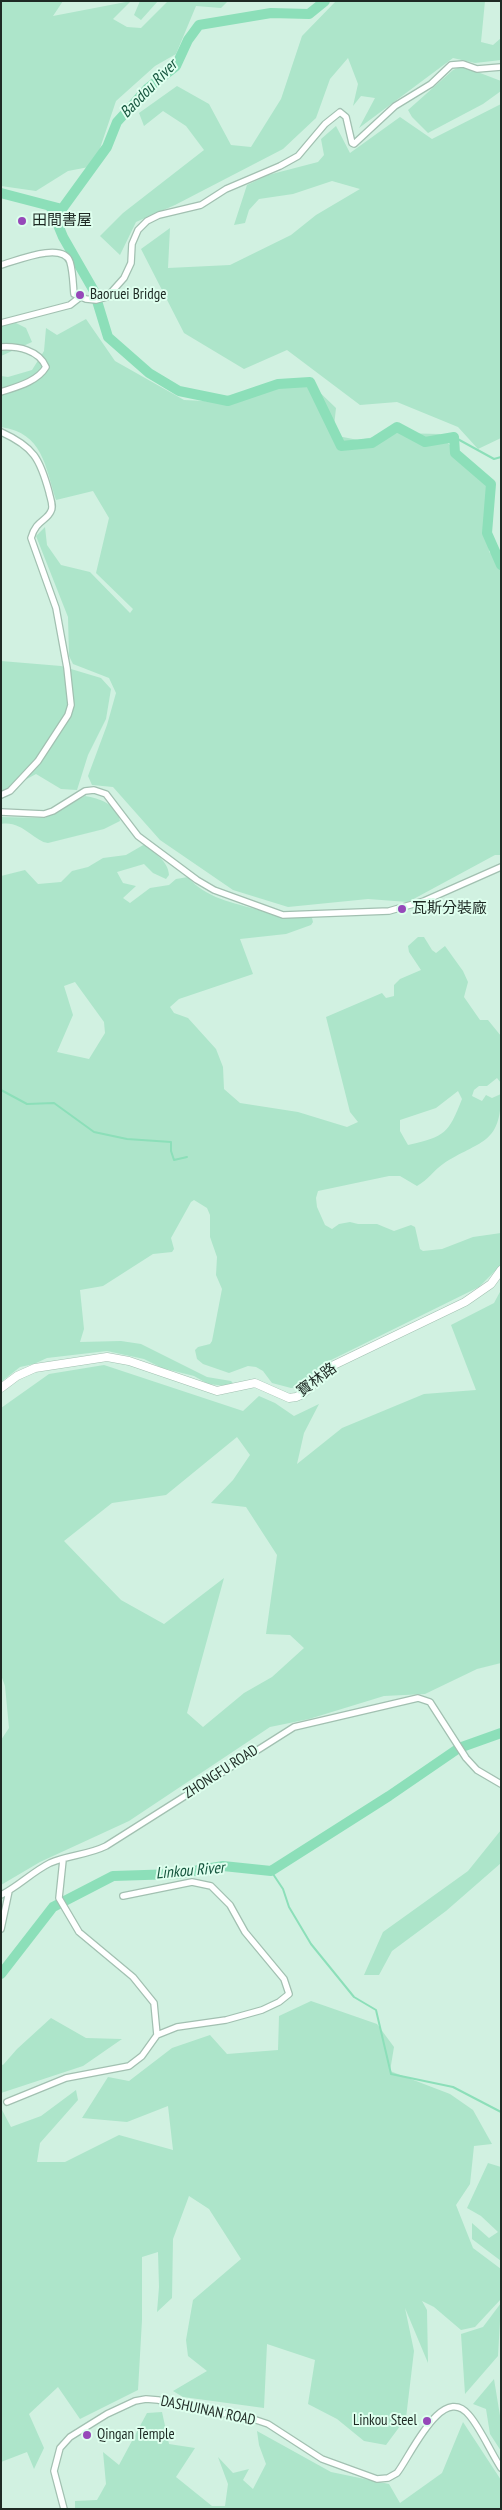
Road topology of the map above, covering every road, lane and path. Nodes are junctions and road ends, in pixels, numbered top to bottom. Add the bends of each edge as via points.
1 (501, 67) edge
2 (1, 265) edge
3 (78, 298) junction
4 (1, 323) edge
5 (1, 347) edge
6 (1, 392) edge
7 (1, 432) edge
8 (1, 795) edge
9 (1, 812) edge
10 (501, 867) edge
11 (501, 1270) edge
12 (1, 1388) edge
13 (501, 1784) edge
14 (62, 1860) junction
15 (9, 1891) junction
16 (1, 1895) edge
17 (123, 1896) dead end
18 (1, 1929) edge
19 (157, 2035) junction
20 (7, 2102) dead end
21 (501, 2468) edge
22 (64, 2509) edge

1 - 3 street via 451,65 431,84 395,106 354,144 346,117 340,112 325,124 298,156 286,163 201,205 147,221 138,230 132,244 131,263 124,278 107,297 96,300
2 - 3 street via 48,252 64,254 70,261 74,294
3 - 4 street via 70,305
5 - 6 street via 19,346 43,359 46,367 36,378
7 - 8 street via 38,457 52,505 51,512 33,529 31,538 56,608 71,692 68,715 38,761 10,791
9 - 10 street via 44,814 85,791 106,794 138,836 197,880 214,890 283,915 390,911 424,901
11 - 12 main road, 寶林路 via 491,1284 465,1302 334,1365 296,1398 255,1383 217,1391 130,1361 107,1357 35,1368
13 - 14 street, ZHONGFU ROAD via 466,1758 430,1702 418,1698 294,1727 106,1846
14 - 15 street, ZHONGFU ROAD via 35,1871
14 - 19 street via 59,1898 80,1932 133,1977 154,2003
15 - 16 street, ZHONGFU ROAD
15 - 18 street
17 - 19 street via 192,1882 211,1886 230,1905 245,1932 284,1979 289,1994 262,2010
19 - 20 street via 142,2056 129,2066 66,2078
21 - 22 street, DASHUINAN ROAD via 468,2413 457,2407 442,2409 433,2418 397,2473 377,2479 322,2459 268,2424 146,2399 107,2414 70,2437 60,2448 54,2471

